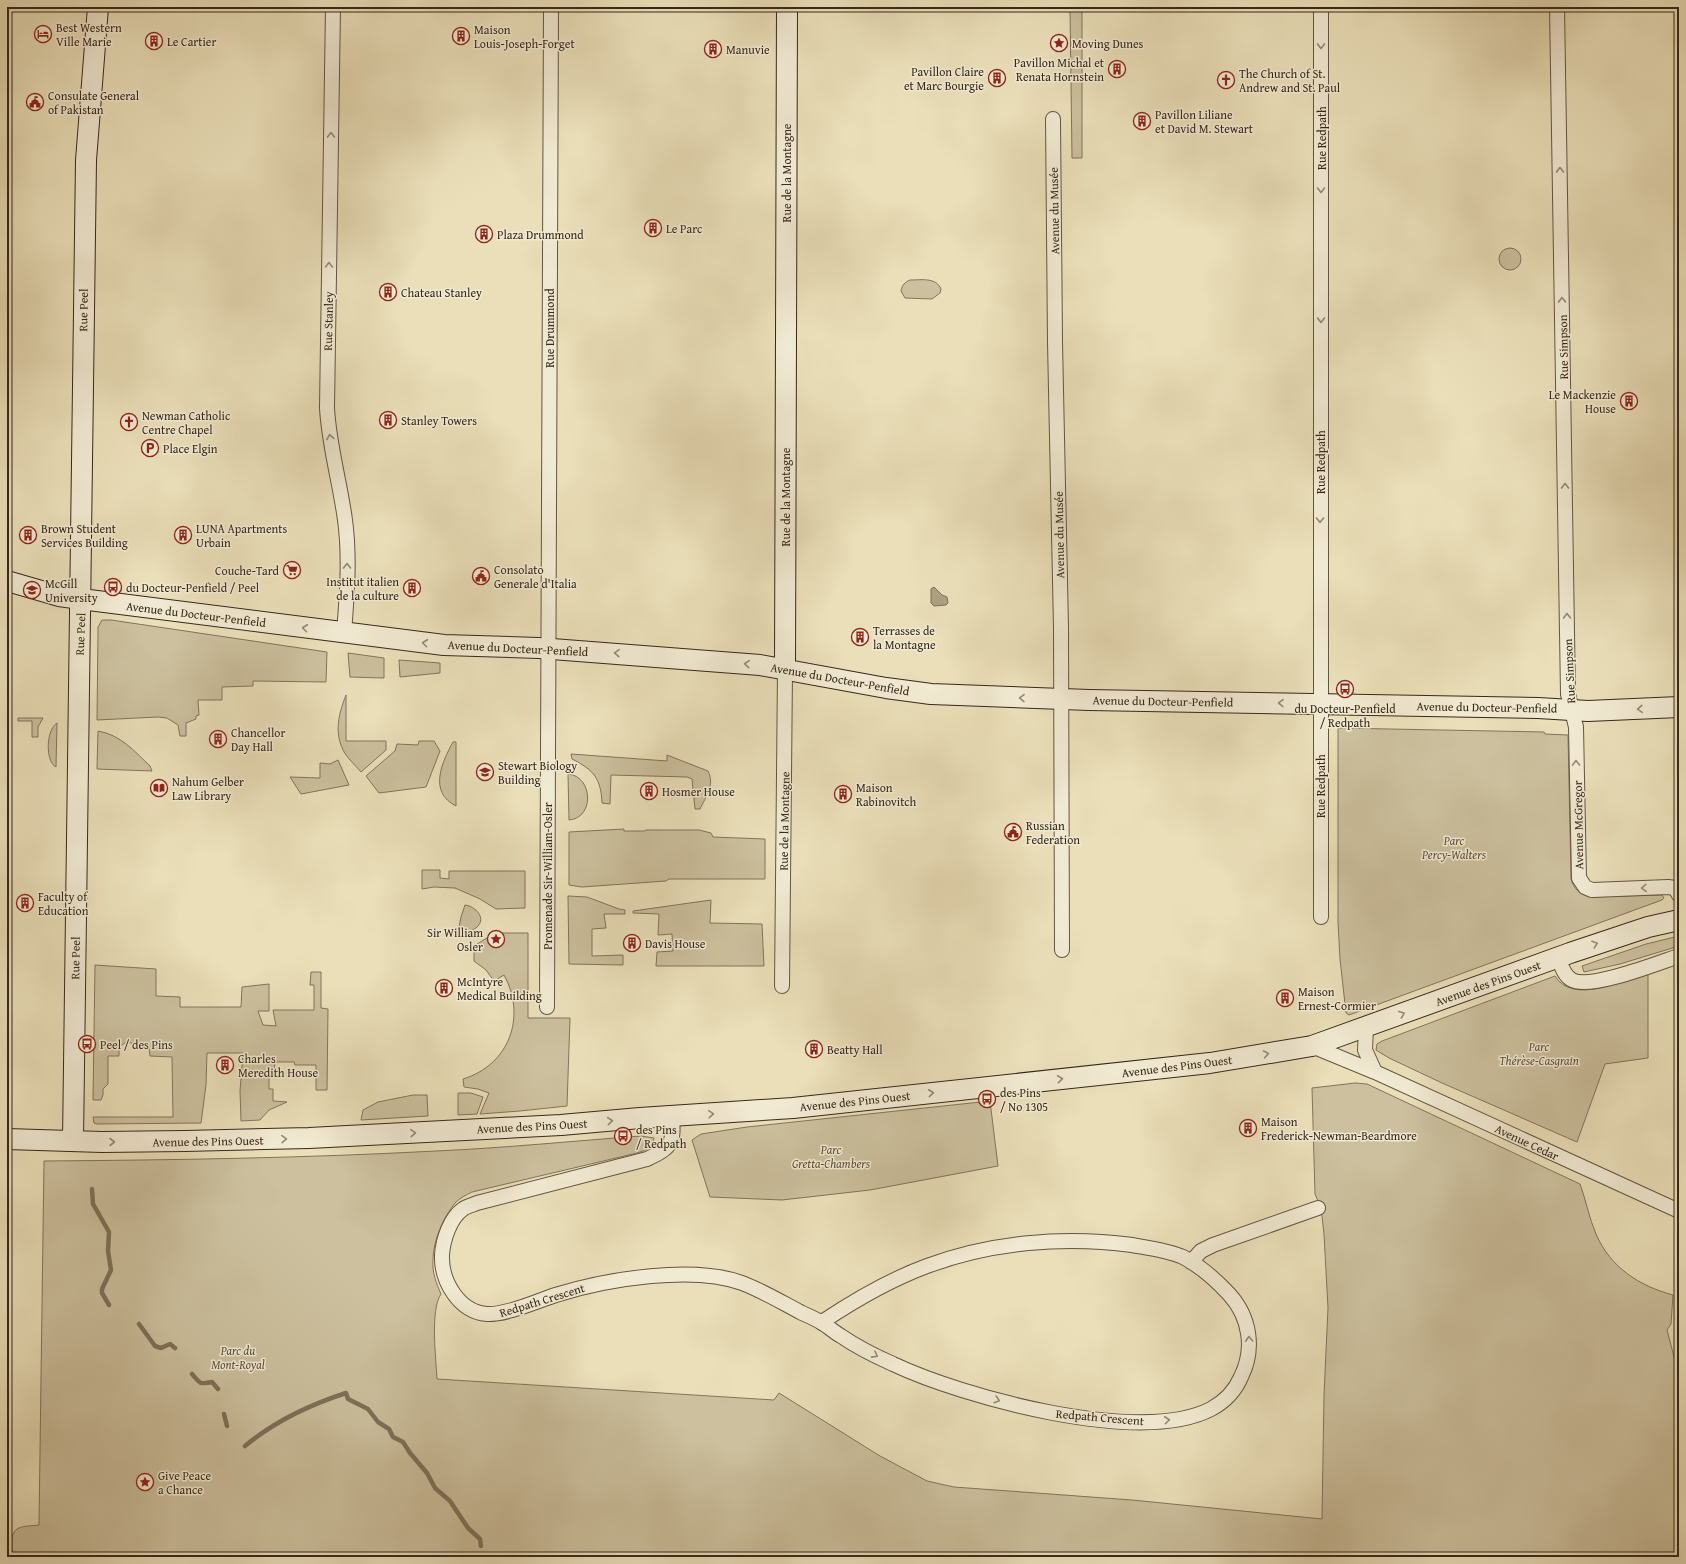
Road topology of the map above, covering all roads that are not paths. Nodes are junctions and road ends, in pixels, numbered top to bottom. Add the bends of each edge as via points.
1 (98, 7) edge
2 (333, 7) edge
3 (551, 7) edge
4 (787, 7) edge
5 (1321, 7) edge
6 (1557, 7) edge
7 (1053, 119) dead end
8 (7, 581) edge
9 (81, 599) junction
10 (344, 632) junction
11 (548, 648) junction
12 (785, 670) junction
13 (1061, 699) junction
14 (1320, 704) junction
15 (1679, 707) edge
16 (1572, 710) junction
17 (1679, 895) edge
18 (1321, 917) dead end
19 (1679, 920) edge
20 (1062, 950) dead end
21 (1679, 956) edge
22 (1558, 957) junction
23 (782, 986) dead end
24 (547, 1007) dead end
25 (1366, 1028) junction
26 (1312, 1046) junction
27 (1375, 1072) junction
28 (672, 1116) junction
29 (7, 1139) edge
30 (73, 1141) junction
31 (1318, 1208) dead end
32 (1679, 1211) edge
33 (1191, 1262) junction
34 (822, 1322) junction

1 - 9 main road, Rue Peel via 86,160
10 -> 2 street, Rue Stanley via 347,587 346,533 327,408
3 - 11 street, Rue Drummond
4 - 12 main road, Rue de la Montagne
5 -> 14 street, Rue Redpath
16 -> 6 street, Rue Simpson via 1568,694
7 - 13 street, Avenue du Musée
8 - 9 main road, Avenue du Docteur-Penfield via 59,596
10 -> 9 main road, Avenue du Docteur-Penfield
9 - 30 main road, Rue Peel
11 -> 10 main road, Avenue du Docteur-Penfield via 444,645
12 -> 11 main road, Avenue du Docteur-Penfield via 750,664
11 - 24 street, Promenade Sir-William-Osler
13 -> 12 main road, Avenue du Docteur-Penfield via 920,694
12 - 23 street, Rue de la Montagne
14 -> 13 main road, Avenue du Docteur-Penfield
13 - 20 street, Avenue du Musée
14 - 16 main road, Avenue du Docteur-Penfield
14 - 18 street, Rue Redpath
15 -> 16 main road, Avenue du Docteur-Penfield
17 -> 16 street, Avenue McGregor via 1675,888 1668,887 1592,890 1580,881 1576,727
22 -> 19 main road, Avenue des Pins Ouest via 1648,926
21 - 22 street via 1586,983 1569,978
25 -> 22 main road, Avenue des Pins Ouest
25 - 26 main road, Avenue des Pins Ouest
25 - 27 street via 1365,1050
26 - 27 street, Avenue Cedar
28 -> 26 main road, Avenue des Pins Ouest via 793,1108 1178,1068
27 - 32 street, Avenue Cedar
30 -> 28 main road, Avenue des Pins Ouest via 308,1138 561,1125
28 - 34 street, Redpath Crescent via 673,1135 670,1143 664,1150 647,1159 477,1203 460,1212 445,1238 442,1258 447,1282 454,1295 474,1310 491,1314 604,1282 650,1276 720,1277 744,1284
29 - 30 main road, Avenue des Pins Ouest
31 - 33 street via 1212,1246 1201,1251
33 - 34 street, Redpath Crescent via 1160,1250 1090,1241 1047,1242 992,1249 948,1259 908,1274 862,1297
34 -> 33 street, Redpath Crescent via 859,1346 911,1372 1015,1405 1123,1421 1146,1422 1183,1418 1209,1410 1230,1394 1244,1371 1249,1344 1247,1326 1239,1307 1212,1277

